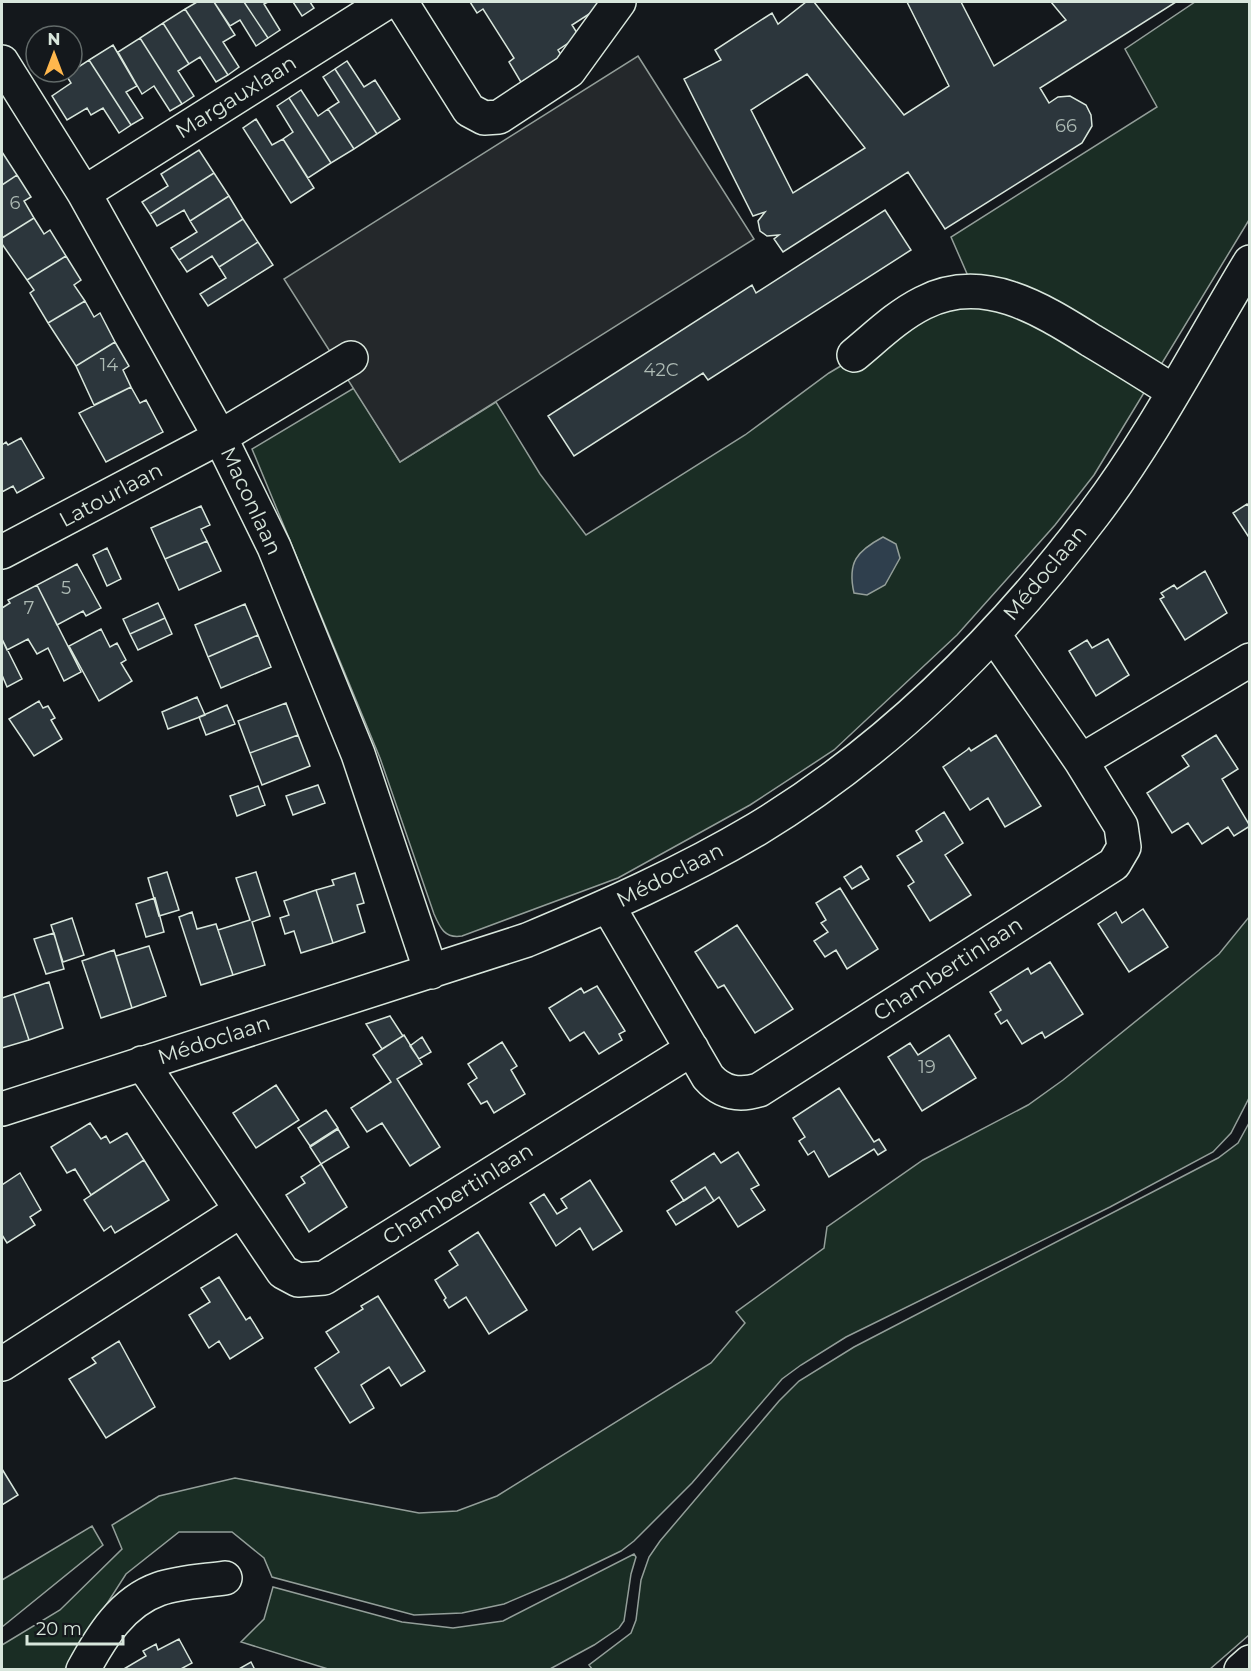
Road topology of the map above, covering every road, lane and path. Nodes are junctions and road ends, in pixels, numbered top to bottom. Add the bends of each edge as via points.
1 (387, 2) edge
2 (401, 2) edge
3 (619, 2) edge
4 (2, 62) edge
5 (84, 193) junction
6 (1250, 262) edge
7 (854, 355) dead end
8 (351, 358) dead end
9 (1173, 391) junction
10 (220, 437) junction
11 (2, 552) edge
12 (993, 635) junction
13 (1250, 660) edge
14 (1081, 761) junction
15 (608, 906) junction
16 (431, 972) junction
17 (692, 1049) junction
18 (142, 1063) junction
19 (2, 1109) edge
20 (240, 1211) junction
21 (2, 1364) edge
22 (225, 1578) dead end
23 (1250, 1662) edge
24 (83, 1670) edge
25 (1241, 1670) edge

1 - 5 street, Margauxlaan
2 - 3 street via 469,110 484,118 500,117 569,71
4 - 5 street, Maconlaan
5 - 10 street, Maconlaan
6 - 9 street, Médoclaan
7 - 9 street via 924,302 953,293 999,294 1047,313
8 - 10 street, Latourlaan
9 - 12 street, Médoclaan via 1095,513
10 - 11 street, Latourlaan
10 - 16 street, Maconlaan via 274,547 358,754
12 - 14 street, Chambertinlaan
12 - 15 street, Médoclaan via 901,723 825,783 738,839
13 - 14 street
14 - 17 street, Chambertinlaan via 1121,826 1124,847 1114,864 759,1090 732,1093 719,1087 708,1077
15 - 16 street, Médoclaan via 527,940
15 - 17 street, Chambertinlaan
16 - 18 street, Médoclaan
17 - 20 street, Chambertinlaan via 324,1278 298,1280 283,1272
18 - 19 street, Médoclaan
18 - 20 street, Chambertinlaan
20 - 21 street
22 - 24 street via 161,1588 145,1595 102,1637
23 - 25 street

